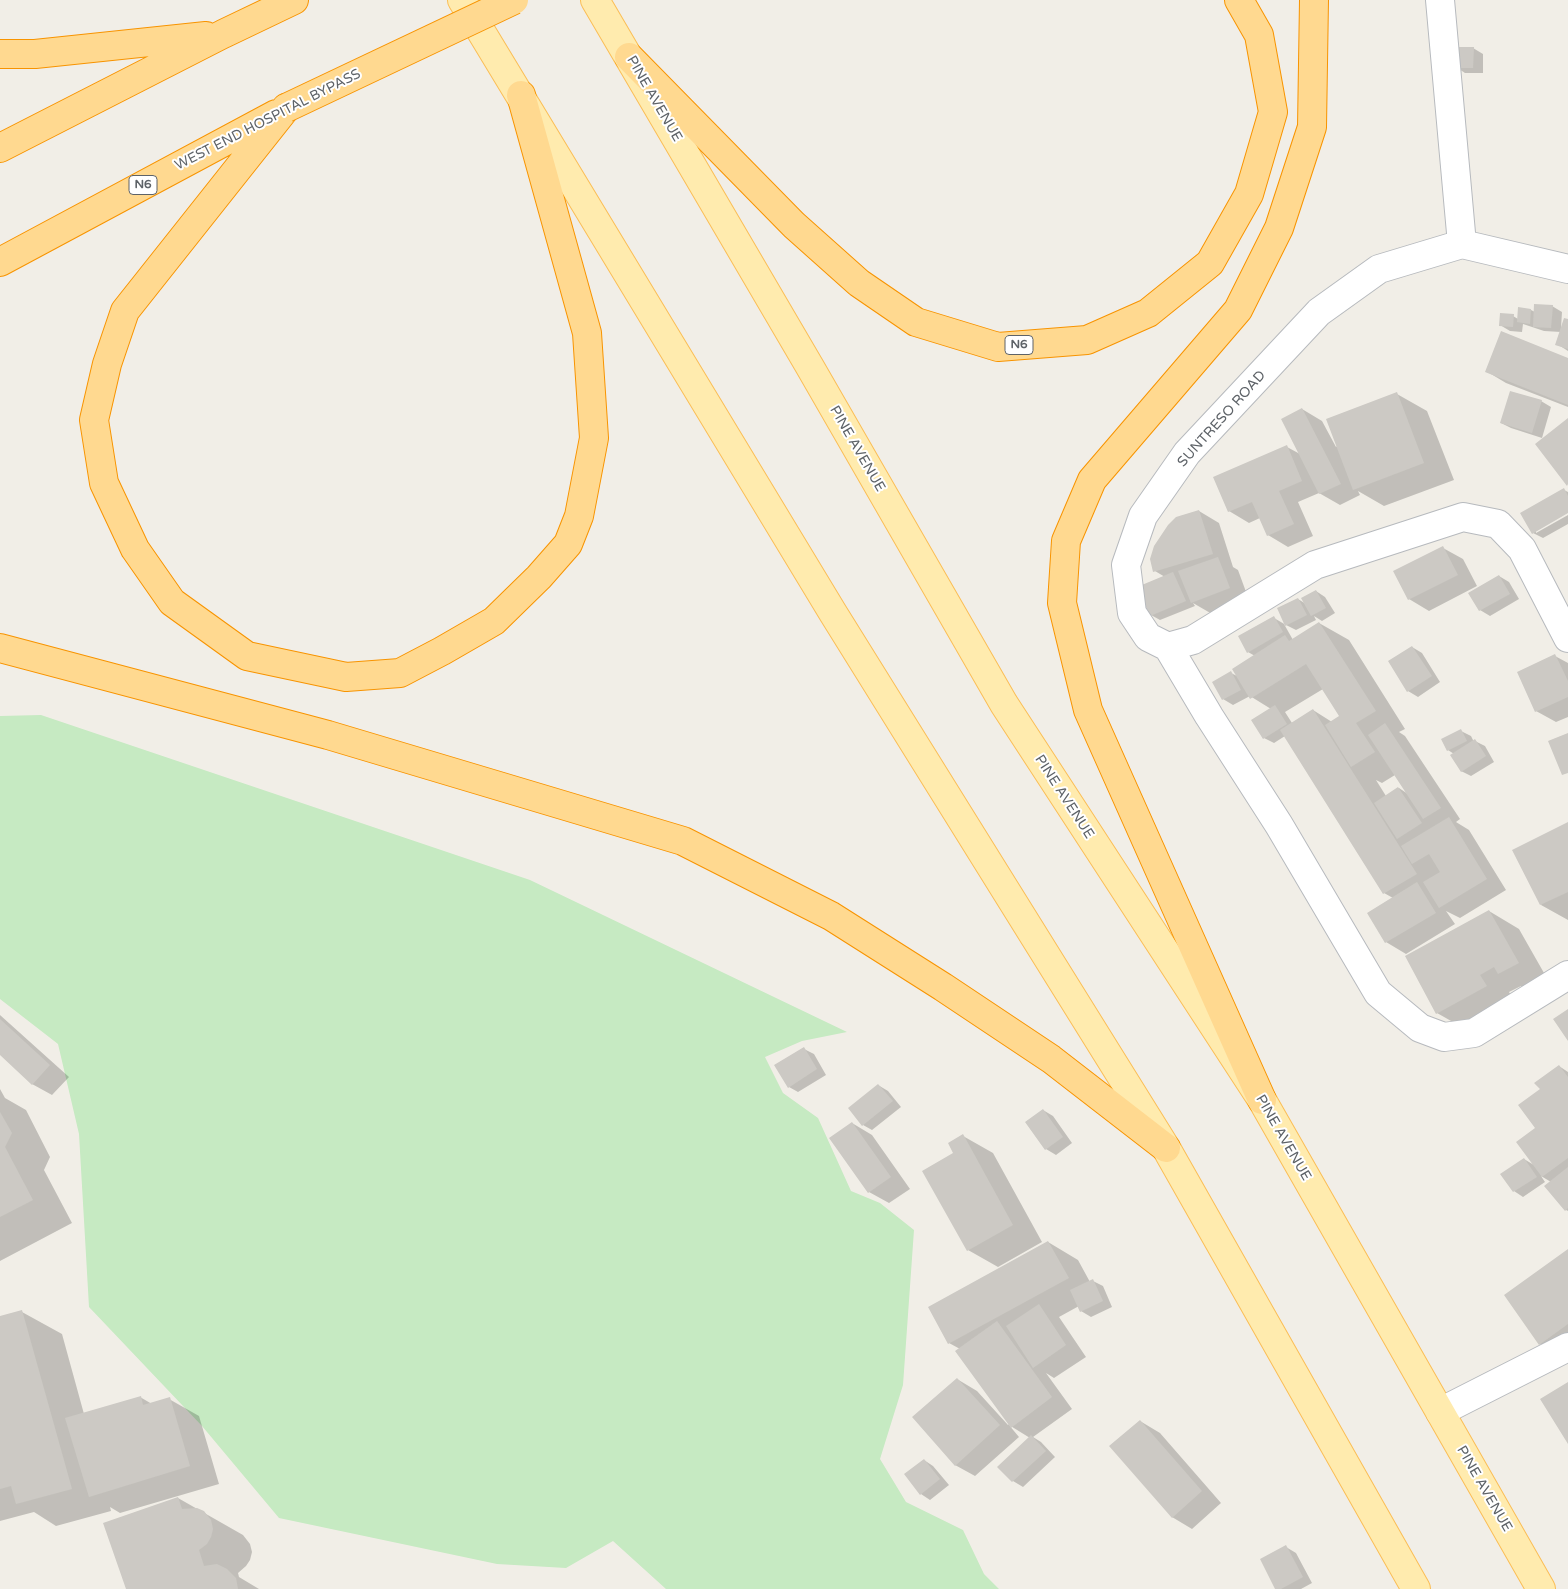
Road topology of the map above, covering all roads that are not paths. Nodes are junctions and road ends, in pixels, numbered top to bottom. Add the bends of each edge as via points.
1 (294, 0) edge
2 (462, 0) edge
3 (514, 0) edge
4 (595, 0) edge
5 (1239, 0) edge
6 (1314, 0) edge
7 (1440, 0) edge
8 (222, 34) junction
9 (0, 54) edge
10 (629, 57) junction
11 (521, 95) junction
12 (286, 108) junction
13 (0, 148) edge
14 (1462, 244) junction
15 (0, 262) edge
16 (1568, 268) edge
17 (1568, 638) edge
18 (1168, 647) junction
19 (0, 648) edge
20 (1568, 975) edge
21 (1262, 1100) junction
22 (1166, 1148) junction
23 (1568, 1347) edge
24 (1440, 1412) junction
25 (1416, 1589) edge
26 (1541, 1589) edge

1 - 8 highway
2 - 11 main road
3 - 12 highway, WEST END HOSPITAL BYPASS / N6, bridge
4 - 10 main road, PINE AVENUE / N6
5 - 10 highway, N6 via 1259,35 1272,112 1249,194 1210,263 1148,313 1087,340 998,347 916,322 859,283 794,225
6 - 21 highway via 1312,127 1279,228 1238,310 1092,480 1066,541 1062,603 1088,710
7 - 14 street
8 - 9 highway via 35,54
8 - 13 highway
10 - 21 main road, PINE AVENUE via 1004,704
11 - 12 highway via 587,333 594,438 579,516 568,544 494,621 400,673 346,677 247,656 172,602 135,549 104,483 94,420 107,364 125,311
11 - 22 main road via 833,613
12 - 15 highway, WEST END HOSPITAL BYPASS / N6
14 - 16 street, SUNTRESO ROAD
14 - 18 street, SUNTRESO ROAD via 1378,269 1319,312 1187,453 1143,516 1126,565 1132,613 1148,637
17 - 18 street via 1522,549 1498,524 1463,517 1315,565 1193,640
18 - 20 street via 1279,825 1378,993 1420,1028 1444,1037 1474,1033
19 - 22 highway via 328,735 683,842 831,916 1051,1059
21 - 24 main road, PINE AVENUE
22 - 25 main road
23 - 24 street
24 - 26 main road, PINE AVENUE

